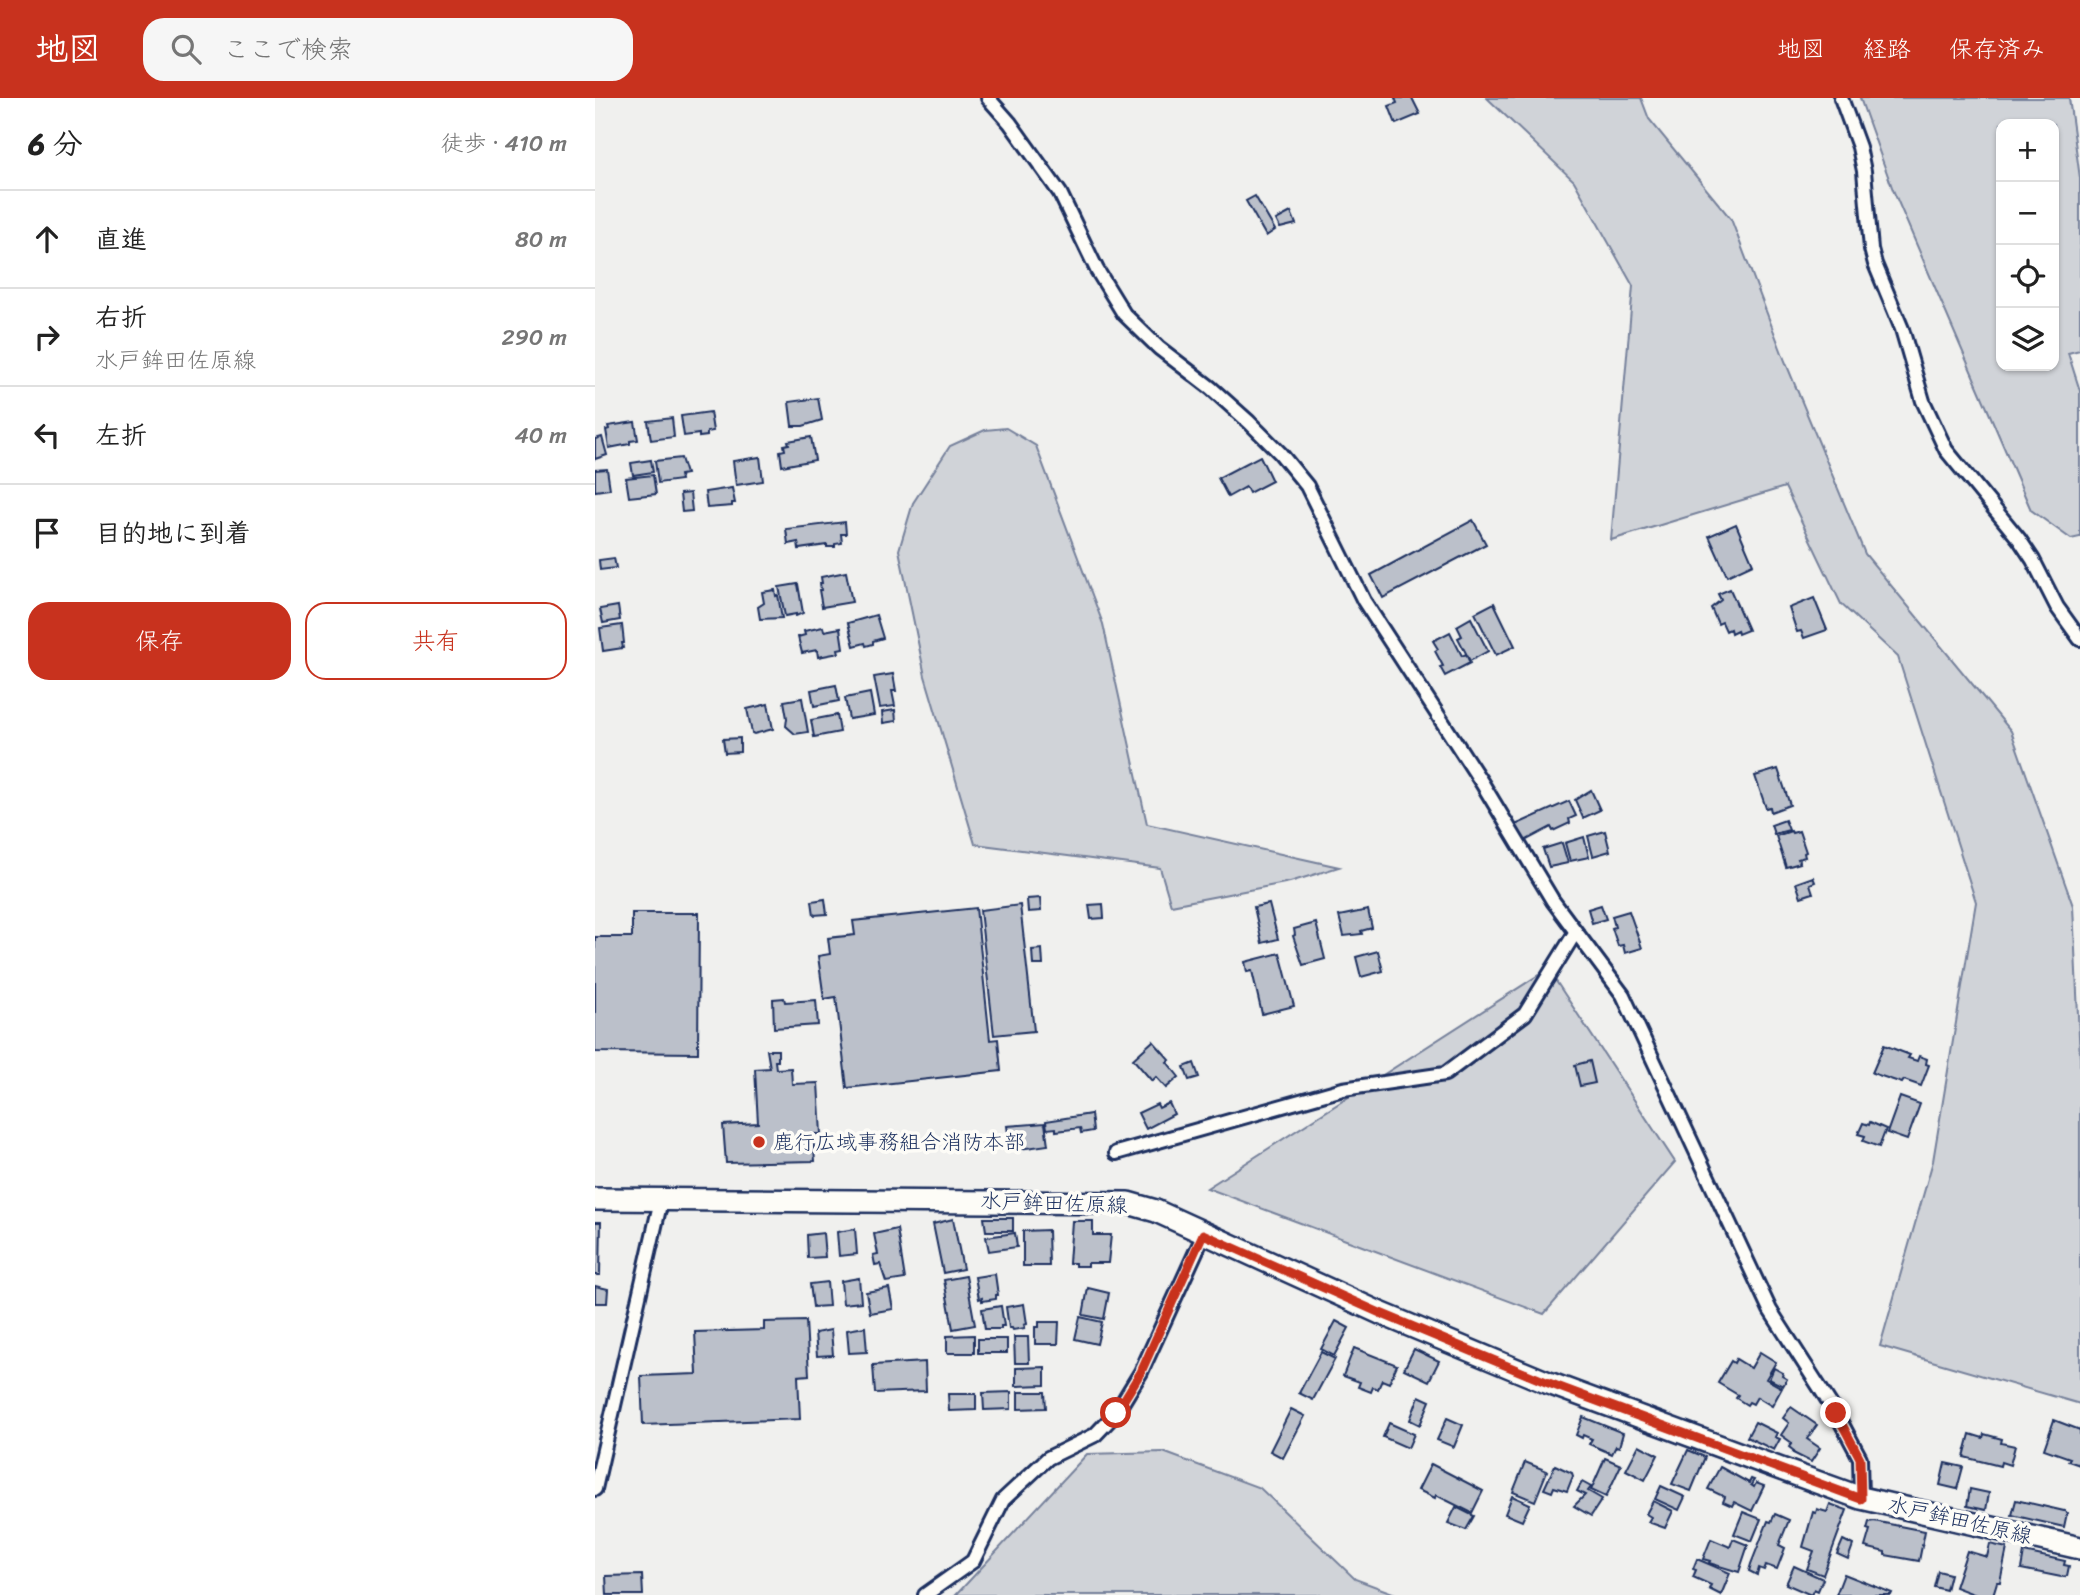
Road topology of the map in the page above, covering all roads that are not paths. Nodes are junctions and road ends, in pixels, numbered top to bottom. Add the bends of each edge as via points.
1 (988, 98) edge
2 (1841, 98) edge
3 (2080, 639) edge
4 (1575, 933) junction
5 (1116, 1153) dead end
6 (595, 1199) edge
7 (661, 1200) junction
8 (1203, 1234) junction
9 (595, 1489) edge
10 (1861, 1499) junction
11 (2080, 1548) edge
12 (925, 1595) edge

1 - 4 street via 1055,184 1124,314 1249,422 1307,486 1364,601
2 - 3 street via 1859,147 1875,264 1902,329 1923,401 1946,450 2019,538
4 - 5 street via 1525,1014 1445,1074 1343,1089
4 - 10 street via 1623,995 1770,1310 1860,1458
6 - 7 main road, 水戸鉾田佐原線
7 - 8 main road, 水戸鉾田佐原線 via 1118,1202 1156,1211
7 - 9 street
8 - 10 main road, 水戸鉾田佐原線 via 1546,1382
8 - 12 street via 1141,1372 1116,1413 1095,1435 1048,1458 1003,1500 972,1561
10 - 11 main road, 水戸鉾田佐原線

